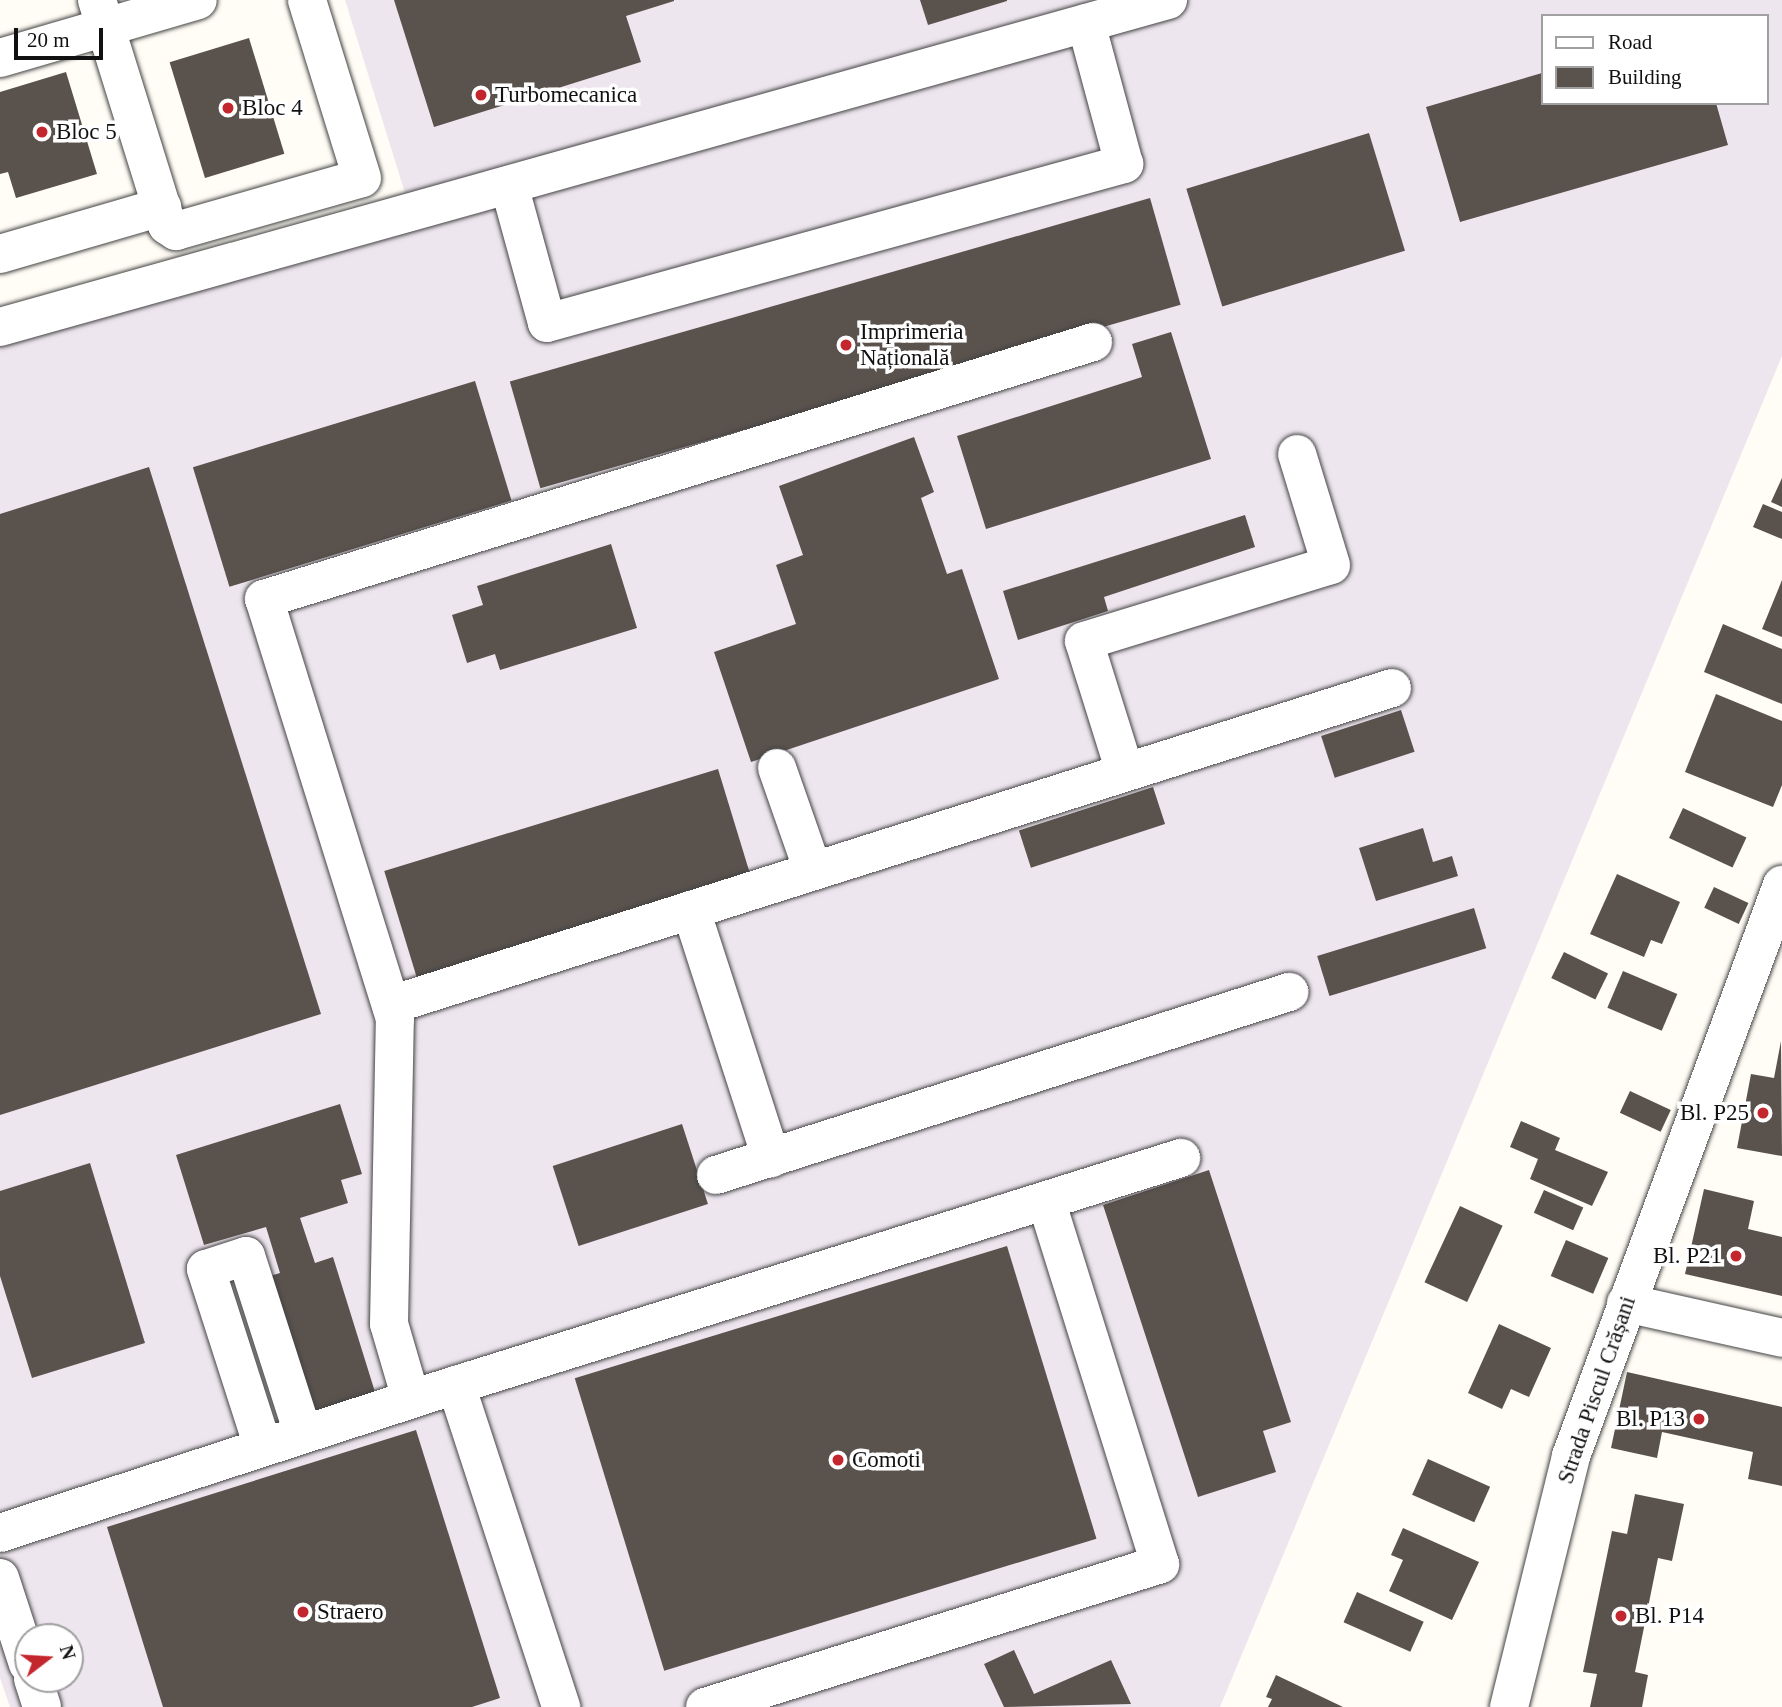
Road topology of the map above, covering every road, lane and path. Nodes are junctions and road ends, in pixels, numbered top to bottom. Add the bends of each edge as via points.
1 (198, 0) edge
2 (307, 0) edge
3 (1168, 0) edge
4 (101, 13) edge
5 (1086, 23) junction
6 (0, 58) edge
7 (509, 185) junction
8 (162, 207) junction
9 (0, 254) edge
10 (0, 327) edge
11 (1093, 342) dead end
12 (1297, 454) dead end
13 (1392, 688) dead end
14 (778, 768) dead end
15 (1125, 772) junction
16 (813, 871) junction
17 (1782, 885) edge
18 (691, 910) junction
19 (1289, 992) dead end
20 (391, 1005) junction
21 (771, 1158) junction
22 (1181, 1158) dead end
23 (716, 1175) dead end
24 (1046, 1200) junction
25 (1626, 1303) junction
26 (1782, 1338) edge
27 (456, 1385) junction
28 (411, 1399) junction
29 (303, 1434) junction
30 (263, 1447) junction
31 (0, 1533) edge
32 (0, 1578) edge
33 (15, 1623) edge
34 (561, 1707) edge
35 (705, 1707) edge
36 (1509, 1707) edge

1 - 4 street
2 - 8 street via 362,178 176,231 167,225
3 - 5 street
4 - 6 street
4 - 8 street
5 - 7 street
5 - 7 street via 1124,163 1111,167 547,323
7 - 10 street
8 - 9 street
11 - 20 street via 264,599
12 - 15 street via 1331,565 1084,641
13 - 15 street
14 - 16 street
15 - 16 street
16 - 18 street
17 - 25 street, Strada Piscul Crășani
18 - 20 street
18 - 21 street
19 - 21 street
20 - 28 street via 395,1019 389,1324
21 - 23 street
22 - 24 street
24 - 27 street
24 - 35 street via 1160,1564
25 - 26 street
25 - 36 street, Strada Piscul Crășani via 1571,1456
27 - 28 street
27 - 34 street
28 - 29 street
29 - 30 street
29 - 30 street via 246,1256 206,1269
30 - 31 street
32 - 33 street

